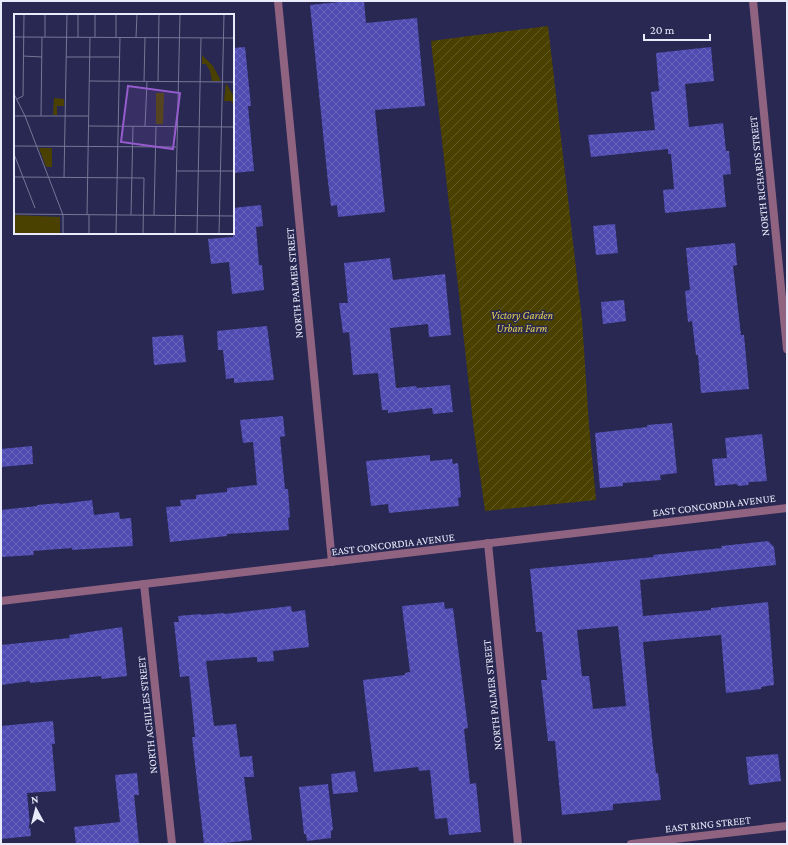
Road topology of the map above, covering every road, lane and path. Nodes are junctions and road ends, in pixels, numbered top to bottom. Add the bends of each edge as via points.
1 (278, 1) edge
2 (753, 1) edge
3 (787, 349) edge
4 (787, 508) edge
5 (488, 543) junction
6 (332, 562) junction
7 (144, 584) junction
8 (1, 601) edge
9 (787, 826) edge
10 (172, 844) edge
11 (518, 844) edge
12 (631, 844) edge

1 - 6 street, NORTH PALMER STREET
2 - 3 street, NORTH RICHARDS STREET
4 - 5 street, EAST CONCORDIA AVENUE
5 - 6 street, EAST CONCORDIA AVENUE
5 - 11 street, NORTH PALMER STREET
6 - 7 street, EAST CONCORDIA AVENUE
7 - 8 street, EAST CONCORDIA AVENUE
7 - 10 street, NORTH ACHILLES STREET
9 - 12 street, EAST RING STREET

